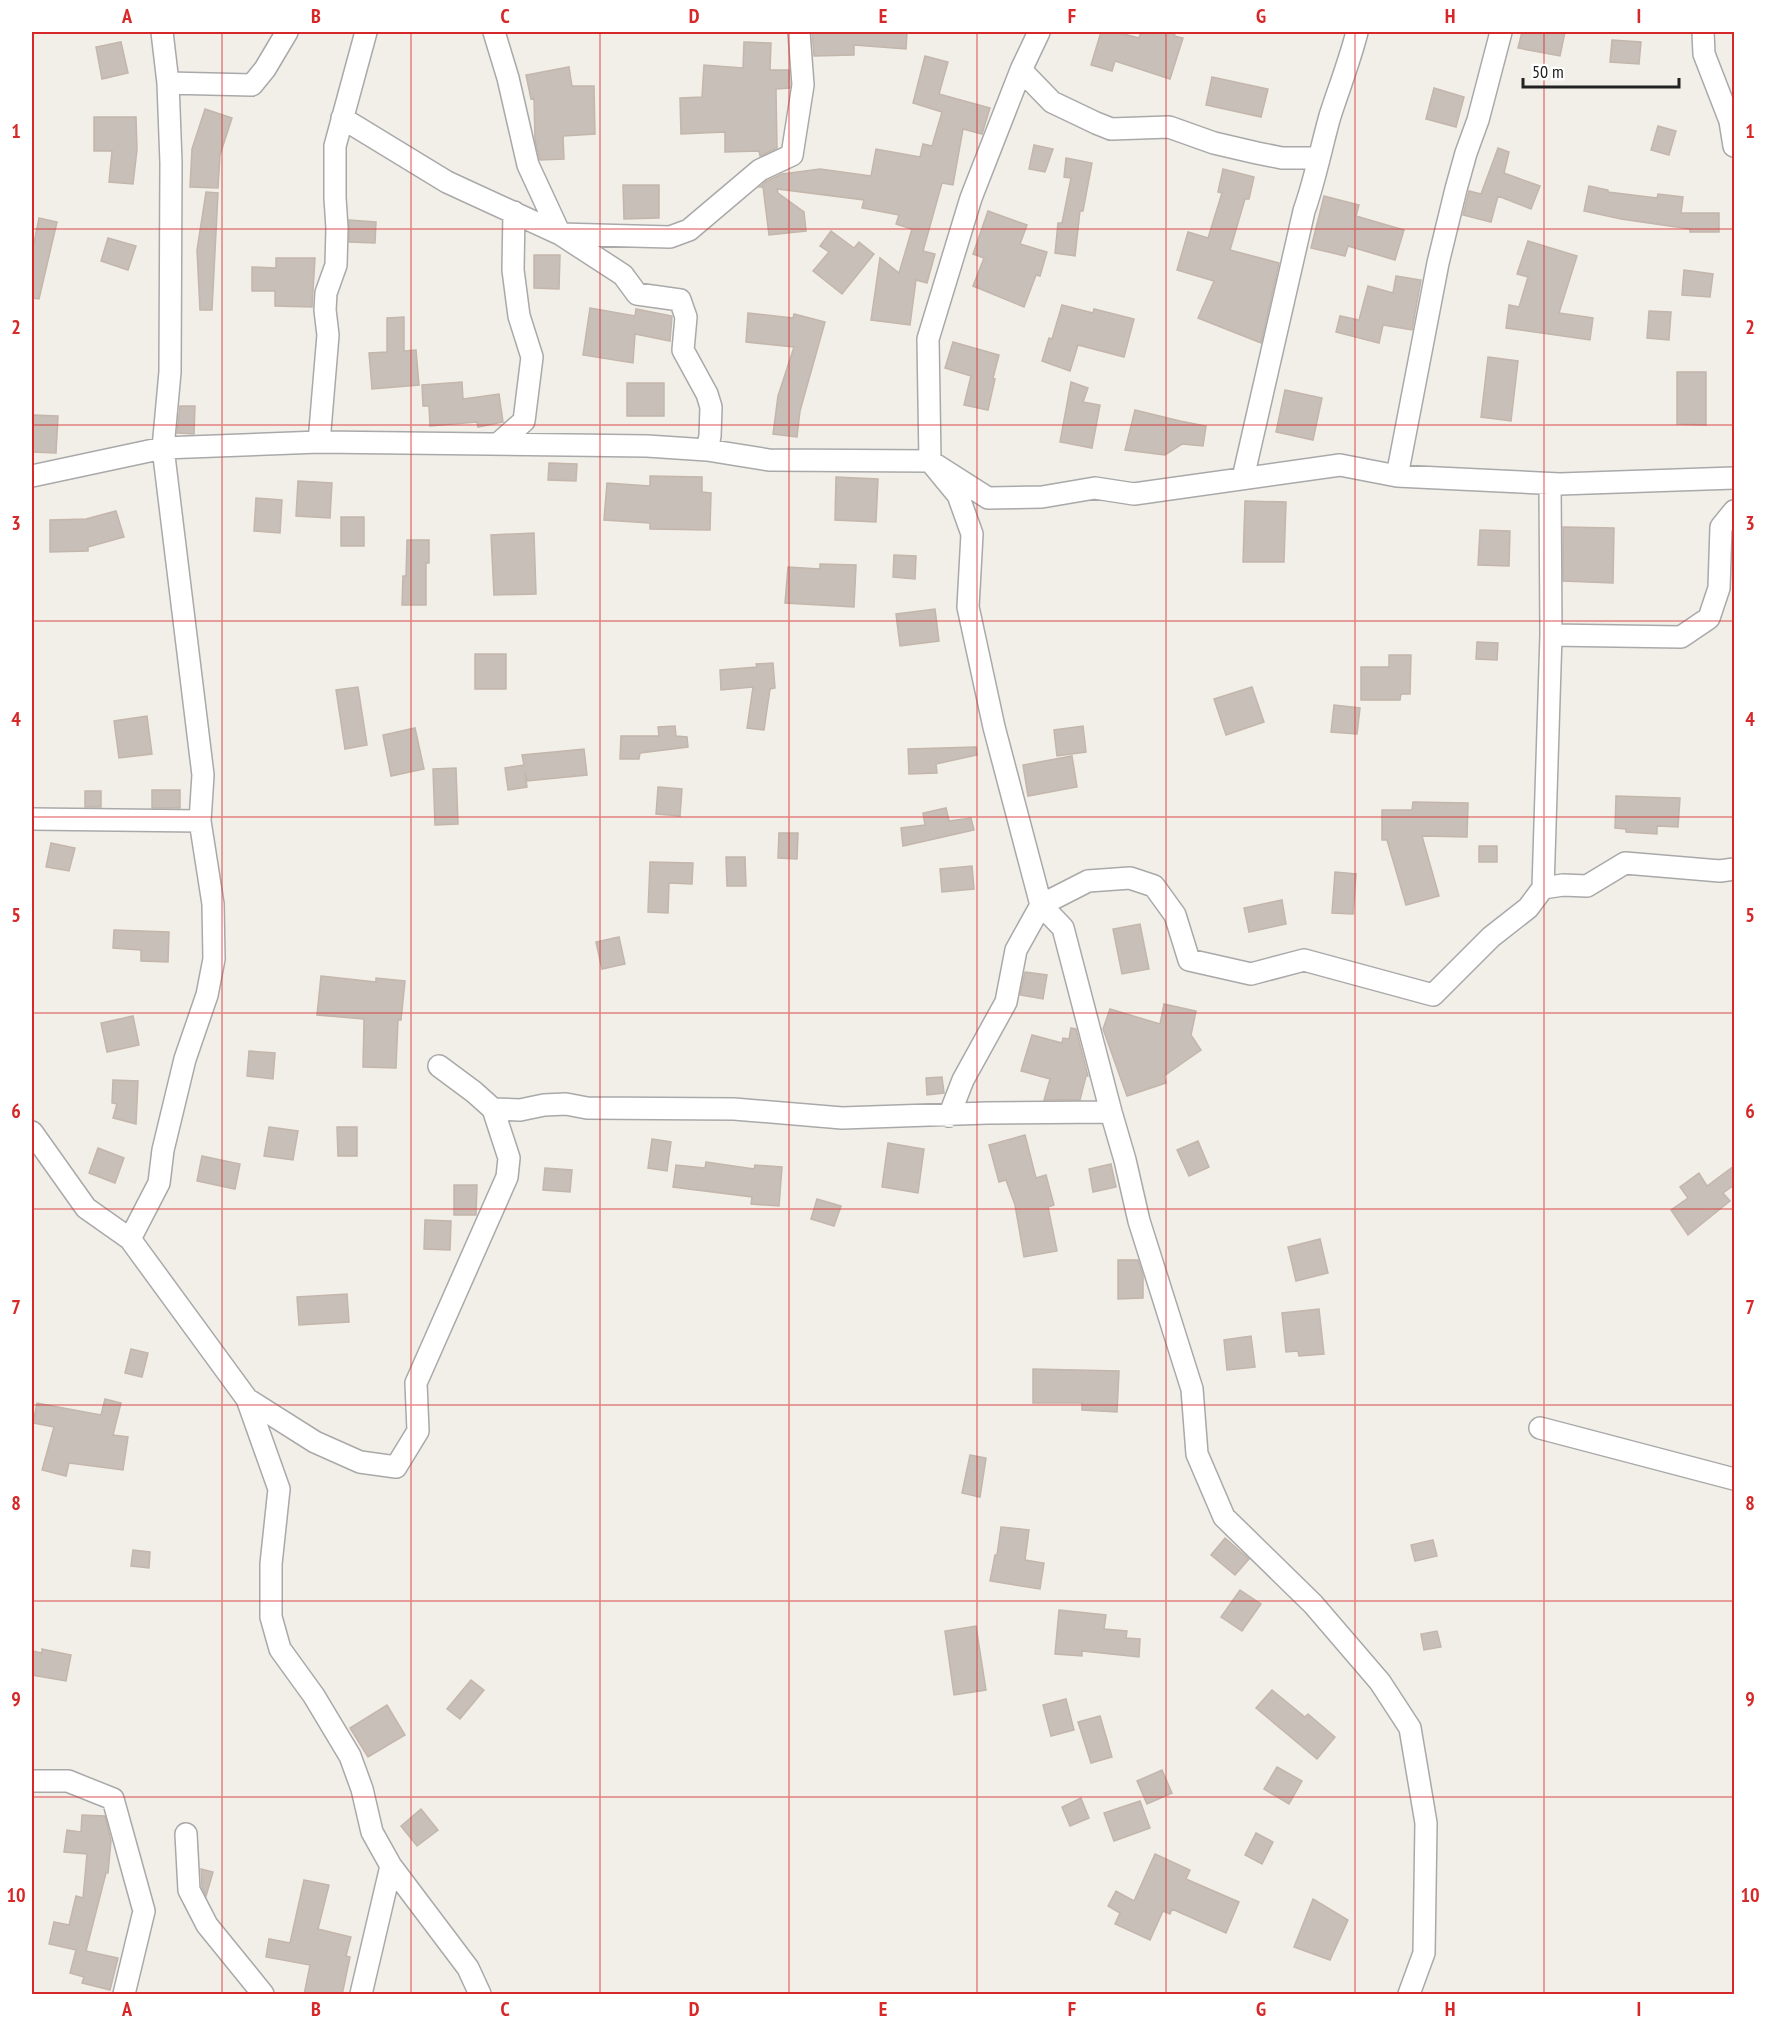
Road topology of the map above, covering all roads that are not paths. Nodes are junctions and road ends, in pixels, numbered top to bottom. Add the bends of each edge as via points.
1 (162, 32) edge
2 (287, 32) edge
3 (366, 32) edge
4 (494, 32) edge
5 (799, 32) edge
6 (1039, 32) edge
7 (1357, 32) edge
8 (1501, 32) edge
9 (1703, 32) edge
10 (1021, 70) junction
11 (168, 83) junction
12 (342, 118) junction
13 (1734, 146) edge
14 (1318, 158) junction
15 (514, 212) junction
16 (560, 234) junction
17 (319, 442) junction
18 (499, 444) junction
19 (163, 448) junction
20 (707, 450) junction
21 (930, 461) junction
22 (32, 476) edge
23 (1397, 476) junction
24 (1243, 478) junction
25 (1734, 478) edge
26 (1550, 484) junction
27 (1734, 511) edge
28 (1551, 634) junction
29 (32, 819) edge
30 (200, 821) junction
31 (1734, 869) edge
32 (1543, 888) junction
33 (1041, 905) junction
34 (439, 1066) dead end
35 (493, 1109) junction
36 (1111, 1112) junction
37 (949, 1116) junction
38 (32, 1132) edge
39 (129, 1239) junction
40 (247, 1399) junction
41 (1540, 1428) dead end
42 (1734, 1479) edge
43 (32, 1781) edge
44 (186, 1834) dead end
45 (391, 1866) junction
46 (124, 1995) edge
47 (263, 1995) edge
48 (362, 1995) edge
49 (480, 1995) edge
50 (1409, 1995) edge

1 - 11 street
2 - 11 street via 252,85
3 - 12 street
4 - 16 street via 528,165
5 - 16 street via 803,85 792,155 760,170 688,230 670,237
6 - 10 street
7 - 14 street
8 - 23 street via 1438,263
9 - 13 street via 1704,54 1730,121
10 - 14 street via 1052,102 1111,129 1169,128 1257,153
10 - 21 street via 971,198 928,339
11 - 19 street via 170,372
12 - 15 street via 447,182
12 - 17 street via 335,146 336,265 326,293 328,335
14 - 24 street
15 - 16 street
15 - 18 street via 513,270 519,316 532,357 524,421
16 - 20 street via 623,275 637,294 680,300 686,317 683,350 711,407
17 - 18 street
17 - 19 street
18 - 20 street
19 - 22 street
19 - 30 street via 203,775
20 - 21 street via 769,460
21 - 24 street via 988,498 1041,497 1095,488 1134,494
21 - 33 street via 958,495 972,534 968,607 994,727
23 - 24 street via 1340,465
23 - 26 street
25 - 26 street
26 - 28 street
27 - 28 street via 1721,527 1719,588 1709,618 1681,637
28 - 32 street
29 - 30 street
30 - 39 street via 213,904 214,959 207,995 185,1059 159,1183
31 - 32 street via 1625,863 1587,886
32 - 33 street via 1528,908 1491,937 1433,995 1304,960 1251,974 1189,960 1175,915 1154,886 1130,878 1088,881
33 - 36 street via 1063,928
33 - 37 street via 1016,950 1006,1002 963,1080
34 - 35 street
35 - 37 street via 566,1104 587,1108 734,1108 842,1118
35 - 40 street via 509,1158 507,1177 416,1383 418,1431 396,1467 360,1462 315,1442
36 - 37 street
36 - 50 street via 1139,1221 1192,1389 1197,1454 1224,1516 1313,1604 1380,1682 1410,1728 1426,1824 1424,1953
38 - 39 street via 86,1208
39 - 40 street
40 - 45 street via 279,1489 271,1564 271,1617 280,1649 350,1756 372,1832
41 - 42 street
43 - 46 street via 68,1781 113,1799 144,1911
44 - 47 street via 189,1890 207,1925
45 - 48 street
45 - 49 street via 468,1968

